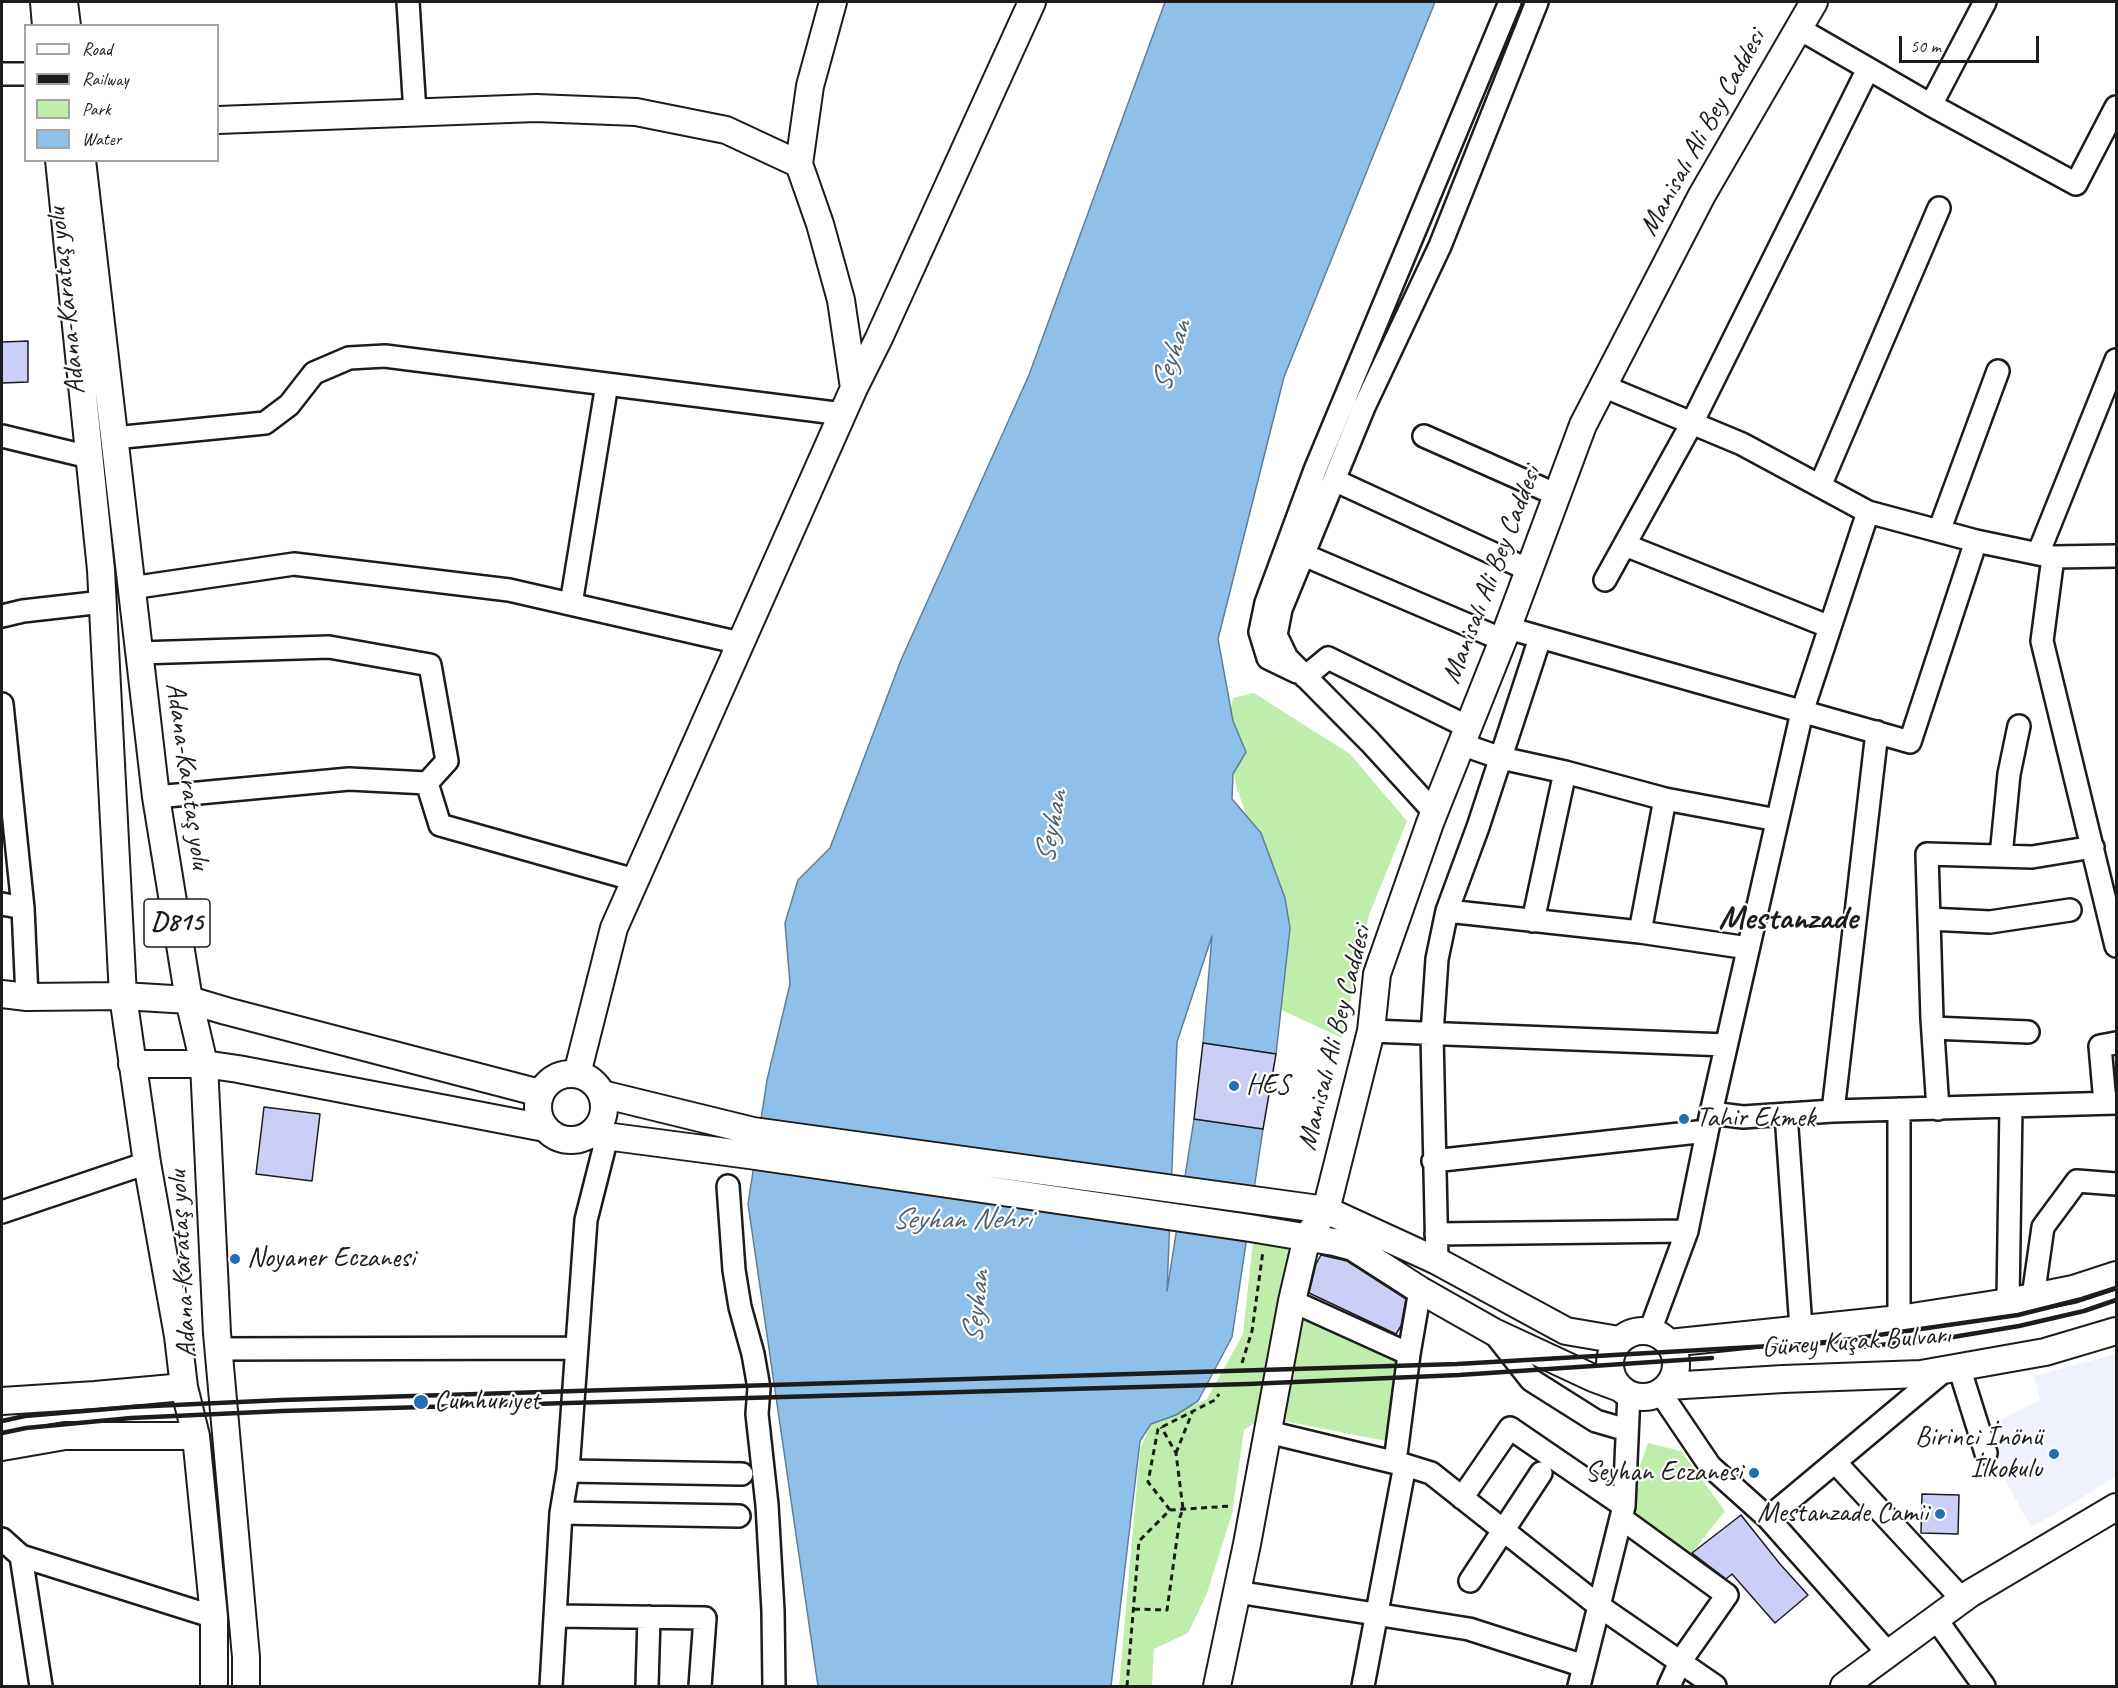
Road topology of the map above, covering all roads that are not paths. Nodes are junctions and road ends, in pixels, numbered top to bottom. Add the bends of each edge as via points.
1 (44, 2) edge
2 (64, 2) edge
3 (408, 2) edge
4 (833, 2) edge
5 (1032, 2) edge
6 (1510, 2) edge
7 (1537, 2) edge
8 (1814, 2) edge
9 (1985, 2) edge
10 (46, 24) edge
11 (67, 24) edge
12 (1798, 28) junction
13 (1868, 69) junction
14 (2, 74) edge
15 (24, 74) edge
16 (1930, 105) junction
17 (2116, 107) edge
18 (415, 113) junction
19 (219, 120) edge
20 (59, 162) edge
21 (82, 162) edge
22 (799, 164) junction
23 (1939, 208) dead end
24 (2115, 368) edge
25 (1998, 371) dead end
26 (607, 384) junction
27 (1603, 386) junction
28 (854, 388) junction
29 (843, 414) junction
30 (1692, 423) junction
31 (2, 436) edge
32 (1424, 436) dead end
33 (114, 438) junction
34 (89, 458) junction
35 (1334, 480) junction
36 (1820, 486) junction
37 (1557, 495) junction
38 (1868, 512) junction
39 (1939, 531) junction
40 (1976, 541) junction
41 (1625, 545) junction
42 (1304, 555) junction
43 (2046, 555) junction
44 (2116, 556) edge
45 (1529, 570) junction
46 (1605, 580) dead end
47 (131, 588) junction
48 (103, 602) junction
49 (571, 604) junction
50 (2, 616) edge
51 (1830, 627) junction
52 (1505, 634) junction
53 (1540, 638) junction
54 (740, 643) junction
55 (139, 652) junction
56 (1305, 677) junction
57 (2, 704) edge
58 (1802, 712) junction
59 (2019, 726) dead end
60 (1876, 732) junction
61 (1465, 736) junction
62 (1501, 758) junction
63 (1565, 772) junction
64 (427, 783) junction
65 (156, 797) junction
66 (1665, 799) junction
67 (1434, 812) junction
68 (7, 815) edge
69 (1777, 820) junction
70 (2092, 847) junction
71 (2001, 856) junction
72 (636, 880) junction
73 (2, 904) edge
74 (23, 908) junction
75 (2070, 909) dead end
76 (1447, 911) junction
77 (1929, 919) junction
78 (1533, 921) junction
79 (1640, 932) junction
80 (2116, 946) edge
81 (1748, 948) junction
82 (2, 994) edge
83 (27, 996) junction
84 (123, 996) junction
85 (189, 1000) junction
86 (1933, 1028) junction
87 (1371, 1031) junction
88 (2028, 1032) dead end
89 (1432, 1034) junction
90 (2116, 1043) edge
91 (1726, 1045) junction
92 (132, 1064) junction
93 (204, 1064) junction
94 (577, 1074) junction
95 (540, 1093) junction
96 (602, 1094) junction
97 (2110, 1103) edge
98 (2011, 1106) junction
99 (1899, 1109) junction
100 (1938, 1109) junction
101 (1833, 1112) junction
102 (1786, 1114) junction
103 (1709, 1122) junction
104 (545, 1128) junction
105 (599, 1135) junction
106 (751, 1143) junction
107 (1433, 1161) junction
108 (147, 1163) junction
109 (2116, 1184) edge
110 (728, 1186) dead end
111 (1326, 1210) junction
112 (2, 1212) edge
113 (1687, 1231) junction
114 (1436, 1234) junction
115 (1307, 1237) junction
116 (1437, 1261) junction
117 (2116, 1275) edge
118 (1420, 1290) junction
119 (2033, 1297) junction
120 (1292, 1301) junction
121 (2008, 1302) junction
122 (1899, 1319) junction
123 (1801, 1328) junction
124 (2116, 1331) edge
125 (1494, 1332) junction
126 (1660, 1337) junction
127 (1619, 1340) junction
128 (577, 1348) junction
129 (218, 1349) junction
130 (1409, 1354) junction
131 (1952, 1368) junction
132 (184, 1387) junction
133 (1664, 1389) junction
134 (1625, 1391) junction
135 (2, 1401) edge
136 (1627, 1430) junction
137 (1268, 1432) junction
138 (196, 1436) junction
139 (2, 1447) edge
140 (1986, 1453) dead end
141 (1835, 1462) junction
142 (1400, 1464) junction
143 (568, 1471) junction
144 (1541, 1473) dead end
145 (742, 1474) dead end
146 (1462, 1498) junction
147 (2116, 1507) edge
148 (1622, 1512) junction
149 (561, 1513) junction
150 (739, 1516) dead end
151 (1768, 1518) junction
152 (1503, 1531) junction
153 (2, 1539) edge
154 (21, 1556) junction
155 (1470, 1581) dead end
156 (1237, 1592) junction
157 (1962, 1599) junction
158 (1599, 1606) junction
159 (1377, 1614) junction
160 (555, 1616) junction
161 (214, 1617) junction
162 (649, 1617) junction
163 (1936, 1619) junction
164 (1888, 1653) junction
165 (1680, 1662) junction
166 (1581, 1676) edge
167 (1848, 1685) edge
168 (42, 1686) edge
169 (214, 1686) edge
170 (246, 1686) edge
171 (551, 1686) edge
172 (647, 1686) edge
173 (700, 1686) edge
174 (774, 1686) edge
175 (1217, 1686) edge
176 (1363, 1686) edge
177 (1669, 1686) edge
178 (1716, 1686) edge
179 (1984, 1686) edge

1 - 10 main road
2 - 11 main road
3 - 18 street
4 - 22 main road via 810,86
5 - 28 main road
6 - 56 street via 1315,470 1266,603 1260,632 1268,658
7 - 35 street via 1440,246
8 - 12 main road, Manisalı Ali Bey Caddesi
9 - 16 street
12 - 13 street
12 - 27 main road, Manisalı Ali Bey Caddesi via 1702,195
13 - 16 street
13 - 30 street
14 - 15 street
16 - 17 street via 2076,184
18 - 19 main road
18 - 22 main road via 536,108 636,112 726,130
20 - 34 main road, Adana-Karataş yolu / D815
21 - 33 main road, Adana-Karataş yolu / D815
22 - 28 main road via 841,300
23 - 36 street
24 - 43 street
25 - 39 street
26 - 29 street
26 - 33 street via 385,356 349,358 314,373 288,405 265,423
26 - 49 street
27 - 30 street
27 - 37 main road, Manisalı Ali Bey Caddesi via 1583,424
28 - 29 main road
29 - 54 main road
30 - 36 street via 1742,444
30 - 41 street
31 - 34 street
32 - 37 street
33 - 47 main road, Adana-Karataş yolu / D815
34 - 48 main road, Adana-Karataş yolu / D815
35 - 42 street
35 - 45 street
36 - 38 street
37 - 45 main road, Manisalı Ali Bey Caddesi
38 - 39 street
38 - 51 street
39 - 40 street
40 - 43 street
40 - 60 street via 1910,742
41 - 46 street
41 - 51 street
42 - 52 street
42 - 56 street via 1281,609 1276,635 1287,658
43 - 44 street
43 - 70 street via 2042,641
45 - 52 main road, Manisalı Ali Bey Caddesi
47 - 49 street via 294,564 509,590
47 - 55 main road, Adana-Karataş yolu / D815
48 - 50 street
48 - 84 main road, Adana-Karataş yolu / D815
49 - 54 street
51 - 58 street
52 - 53 street
52 - 61 main road, Manisalı Ali Bey Caddesi
53 - 58 street
53 - 62 street
54 - 72 main road
55 - 64 street via 329,647 430,665 447,761
55 - 65 main road, Adana-Karataş yolu / D815
56 - 61 street via 1328,658
56 - 67 street
57 - 68 street
58 - 60 street
58 - 69 street
59 - 71 street via 2009,774
60 - 101 street
61 - 62 street
61 - 67 main road, Manisalı Ali Bey Caddesi
62 - 63 street
62 - 76 street
63 - 66 street
63 - 78 street
64 - 65 street via 349,779
64 - 72 street via 440,825
65 - 85 main road, Adana-Karataş yolu / D815
66 - 69 street
66 - 79 street
67 - 87 main road, Manisalı Ali Bey Caddesi via 1377,974
68 - 74 street
69 - 81 street
70 - 71 street via 2032,857
70 - 80 street
71 - 77 street via 1927,854
72 - 94 main road via 614,928
73 - 74 street
74 - 83 street
75 - 77 street via 1990,922
76 - 78 street
76 - 89 street via 1437,959
77 - 86 street
78 - 79 street
79 - 81 street
81 - 91 street
82 - 83 main road
83 - 84 main road
84 - 85 main road
84 - 92 main road, Adana-Karataş yolu / D815
85 - 93 main road, Adana-Karataş yolu / D815
85 - 95 main road
86 - 88 street
86 - 100 street
87 - 89 street
87 - 111 main road, Manisalı Ali Bey Caddesi
89 - 91 street
89 - 107 street
90 - 97 street via 2100,1046
91 - 103 street
92 - 93 main road
92 - 108 main road, Adana-Karataş yolu / D815
93 - 104 main road
93 - 129 main road, Adana-Karataş yolu / D815
94 - 95 main road via 555,1077
94 - 96 main road via 596,1084
95 - 104 main road via 538,1111
96 - 105 main road
96 - 106 main road
97 - 98 street
98 - 100 street
98 - 121 street
99 - 100 street
99 - 101 street
99 - 122 street
101 - 102 street
102 - 103 street
102 - 123 street
103 - 107 street
103 - 113 street
104 - 105 main road via 553,1135 572,1140
105 - 106 main road
105 - 128 street via 586,1220
106 - 111 main road
106 - 115 main road via 1257,1237
107 - 114 street
108 - 112 street
108 - 132 main road, Adana-Karataş yolu / D815
109 - 119 street via 2077,1181 2043,1227
110 - 174 street via 734,1270 759,1388 757,1414 767,1505
111 - 115 main road
111 - 116 main road
113 - 114 street
113 - 126 street
114 - 116 street
115 - 118 main road via 1353,1247
115 - 120 main road
116 - 127 main road via 1566,1331
117 - 119 main road, Güney Kuşak Bulvarı
118 - 125 main road
118 - 130 street
119 - 121 main road, Güney Kuşak Bulvarı
120 - 130 street
120 - 137 main road
121 - 122 main road, Güney Kuşak Bulvarı
122 - 123 main road, Güney Kuşak Bulvarı
123 - 126 main road, Güney Kuşak Bulvarı
124 - 131 main road, Güney Kuşak Bulvarı via 2044,1352
125 - 134 main road
125 - 136 street via 1531,1380 1596,1420
126 - 127 main road via 1639,1330
126 - 133 main road via 1675,1353 1677,1365
127 - 134 main road via 1612,1349 1610,1370
128 - 129 street
128 - 143 street
129 - 170 main road, Adana-Karataş yolu / D815
130 - 142 street
131 - 133 main road, Güney Kuşak Bulvarı via 1921,1374
131 - 140 street
131 - 141 street
132 - 135 main road
132 - 138 main road, Adana-Karataş yolu / D815
133 - 134 main road via 1640,1397
133 - 151 street via 1710,1466
134 - 136 street
136 - 148 street
137 - 142 street
137 - 156 main road
138 - 139 main road via 65,1436
138 - 161 main road, Adana-Karataş yolu / D815
141 - 151 street
141 - 157 street
142 - 146 street via 1431,1473
142 - 159 street
143 - 145 street
143 - 149 street
144 - 152 street
146 - 148 street via 1510,1428
146 - 152 street
147 - 157 main road
148 - 158 street
148 - 165 street via 1727,1595
149 - 150 street
149 - 160 street
151 - 164 street
152 - 155 street
152 - 158 street
153 - 154 street
154 - 161 street
154 - 168 street
156 - 159 street
156 - 175 main road
157 - 163 main road
158 - 165 street
158 - 166 street
159 - 166 street via 1468,1629
159 - 176 street
160 - 162 street
160 - 171 street
161 - 169 main road, Adana-Karataş yolu / D815
162 - 172 street
162 - 173 street via 705,1618
163 - 164 main road
163 - 179 street
164 - 167 main road
165 - 177 street
165 - 178 street

